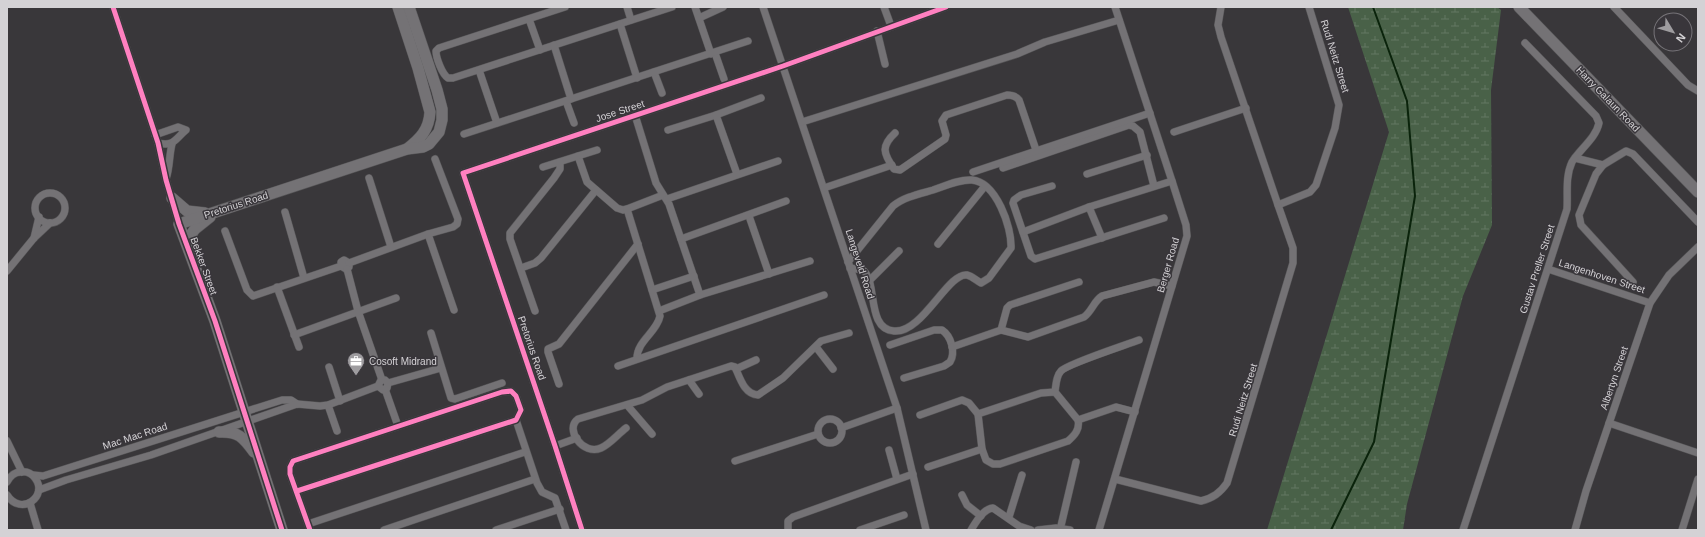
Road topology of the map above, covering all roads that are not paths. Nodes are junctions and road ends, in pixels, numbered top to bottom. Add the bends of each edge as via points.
1 (114, 7) edge
2 (398, 7) edge
3 (565, 7) edge
4 (626, 7) edge
5 (672, 7) edge
6 (695, 7) edge
7 (723, 7) edge
8 (763, 7) edge
9 (884, 7) edge
10 (946, 7) edge
11 (1115, 7) edge
12 (1221, 7) edge
13 (1309, 7) edge
14 (1519, 7) edge
15 (1614, 7) edge
16 (408, 8) edge
17 (699, 18) junction
18 (529, 19) junction
19 (402, 20) junction
20 (631, 20) junction
21 (1119, 20) junction
22 (620, 24) junction
23 (891, 26) junction
24 (877, 31) junction
25 (748, 41) dead end
26 (1525, 43) dead end
27 (554, 45) junction
28 (540, 50) junction
29 (713, 54) junction
30 (885, 64) dead end
31 (783, 66) junction
32 (479, 70) junction
33 (654, 72) junction
34 (637, 78) junction
35 (724, 79) dead end
36 (1698, 91) edge
37 (662, 93) dead end
38 (761, 98) dead end
39 (569, 100) junction
40 (1246, 108) junction
41 (1150, 114) junction
42 (635, 115) junction
43 (716, 115) junction
44 (802, 122) junction
45 (497, 123) junction
46 (574, 123) dead end
47 (668, 130) dead end
48 (895, 132) dead end
49 (1174, 132) dead end
50 (464, 134) dead end
51 (155, 135) junction
52 (158, 143) junction
53 (172, 144) junction
54 (407, 149) junction
55 (597, 150) dead end
56 (1036, 150) junction
57 (1147, 155) junction
58 (578, 156) junction
59 (1575, 158) junction
60 (435, 159) dead end
61 (778, 161) dead end
62 (560, 162) junction
63 (892, 165) junction
64 (1603, 165) junction
65 (543, 167) dead end
66 (1003, 168) dead end
67 (972, 172) dead end
68 (463, 173) joint
69 (737, 174) junction
70 (1087, 174) dead end
71 (369, 178) dead end
72 (166, 180) junction
73 (1172, 181) junction
74 (985, 186) junction
75 (1052, 186) dead end
76 (1154, 186) junction
77 (824, 188) junction
78 (596, 190) junction
79 (1698, 192) edge
80 (665, 197) junction
81 (172, 198) junction
82 (786, 201) dead end
83 (1278, 205) junction
84 (1089, 207) junction
85 (627, 210) junction
86 (285, 212) dead end
87 (214, 213) junction
88 (749, 216) junction
89 (39, 217) junction
90 (1164, 218) dead end
91 (1698, 222) edge
92 (50, 223) junction
93 (179, 224) junction
94 (225, 231) dead end
95 (1023, 232) junction
96 (428, 234) junction
97 (34, 238) junction
98 (1102, 238) junction
99 (681, 239) junction
100 (638, 244) junction
101 (938, 244) dead end
102 (391, 247) junction
103 (1698, 247) edge
104 (899, 252) dead end
105 (191, 258) junction
106 (810, 261) dead end
107 (849, 265) junction
108 (346, 266) junction
109 (521, 268) junction
110 (1548, 269) junction
111 (7, 271) edge
112 (769, 274) junction
113 (694, 276) junction
114 (304, 278) junction
115 (869, 281) junction
116 (1079, 282) dead end
117 (1633, 282) dead end
118 (1172, 286) junction
119 (277, 287) junction
120 (652, 290) junction
121 (700, 294) junction
122 (824, 295) dead end
123 (396, 298) dead end
124 (1650, 303) junction
125 (454, 310) dead end
126 (358, 311) junction
127 (535, 311) dead end
128 (659, 311) junction
129 (1001, 330) junction
130 (431, 333) dead end
131 (849, 333) dead end
132 (294, 334) junction
133 (1139, 340) dead end
134 (890, 346) dead end
135 (299, 347) dead end
136 (816, 347) junction
137 (952, 347) junction
138 (637, 358) junction
139 (756, 360) dead end
140 (618, 366) dead end
141 (329, 367) dead end
142 (441, 368) junction
143 (736, 369) junction
144 (833, 369) dead end
145 (904, 378) dead end
146 (689, 380) junction
147 (502, 383) dead end
148 (559, 384) dead end
149 (383, 385) junction
150 (1055, 392) junction
151 (700, 394) dead end
152 (340, 401) junction
153 (298, 404) junction
154 (627, 404) junction
155 (328, 405) junction
156 (897, 408) junction
157 (243, 412) junction
158 (1135, 412) junction
159 (978, 414) junction
160 (920, 415) dead end
161 (516, 420) junction
162 (1078, 420) junction
163 (247, 422) junction
164 (1609, 423) junction
165 (398, 426) junction
166 (626, 428) dead end
167 (841, 428) junction
168 (337, 431) dead end
169 (219, 432) junction
170 (652, 434) dead end
171 (818, 434) junction
172 (577, 438) junction
173 (7, 441) edge
174 (148, 442) junction
175 (555, 446) junction
176 (982, 449) junction
177 (889, 450) dead end
178 (525, 452) junction
179 (1698, 452) edge
180 (151, 455) junction
181 (260, 461) junction
182 (735, 461) dead end
183 (1076, 462) dead end
184 (928, 467) dead end
185 (22, 472) junction
186 (912, 474) junction
187 (1022, 475) dead end
188 (33, 476) junction
189 (1115, 479) junction
190 (1698, 479) edge
191 (535, 480) junction
192 (897, 480) junction
193 (7, 482) edge
194 (39, 490) junction
195 (297, 491) junction
196 (7, 495) edge
197 (962, 495) dead end
198 (30, 503) junction
199 (560, 509) junction
200 (904, 516) dead end
201 (981, 516) junction
202 (1009, 517) junction
203 (309, 527) edge
204 (1017, 528) edge
205 (1060, 529) edge
206 (38, 530) edge
207 (282, 530) edge
208 (384, 530) edge
209 (496, 530) edge
210 (566, 530) edge
211 (582, 530) edge
212 (788, 530) edge
213 (860, 530) edge
214 (926, 530) edge
215 (971, 530) edge
216 (1031, 530) edge
217 (1038, 530) edge
218 (1070, 530) edge
219 (1099, 530) edge
220 (1463, 530) edge
221 (1575, 530) edge
222 (1682, 530) edge

1 - 51 street, Bekker Street
2 - 19 street, Pretorius Road
3 - 18 street
4 - 20 street
5 - 20 street
6 - 17 street
7 - 17 street
8 - 31 street, Langeveld Road
9 - 23 street
10 - 23 street, Jose Street
11 - 21 street, Berger Road
12 - 40 street, Rudi Neitz Street via 1218,25
13 - 83 street, Rudi Neitz Street via 1337,96 1338,115 1316,185 1310,192
14 - 79 street, Harry Galaun Road
15 - 36 street via 1688,85
16 - 19 street
16 - 54 street, Pretorius Road via 437,90 442,120 439,132 428,144
17 - 29 street
18 - 28 street
18 - 32 street via 441,47 436,51 444,75 448,78
19 - 54 street, Pretorius Road via 430,112 424,134
20 - 22 street
21 - 41 street, Berger Road
21 - 44 street via 1058,37 1017,54
22 - 27 street
22 - 34 street
23 - 24 street, Jose Street
24 - 30 street
24 - 31 street, Jose Street
25 - 29 street
26 - 59 street, Gustav Preller Street via 1598,120 1596,131
27 - 28 street
27 - 39 street
28 - 32 street
29 - 33 street
29 - 35 street
31 - 42 street, Jose Street
31 - 44 street, Langeveld Road
32 - 45 street
33 - 34 street
33 - 37 street
34 - 39 street
38 - 43 street
39 - 45 street
39 - 46 street
40 - 49 street
40 - 83 street, Rudi Neitz Street
41 - 56 street
41 - 73 street, Berger Road
42 - 68 street, Jose Street
42 - 80 street via 656,184
43 - 47 street
43 - 69 street
44 - 77 street, Langeveld Road
45 - 50 street
48 - 63 street via 885,146
51 - 52 street, Bekker Street
51 - 53 street via 178,127 186,130
52 - 53 street
52 - 72 street, Bekker Street
53 - 72 street
54 - 87 street, Pretorius Road
55 - 58 street
56 - 63 street via 1019,100 1007,95 946,115 942,121 946,135 943,141 900,170 896,170
56 - 67 street
57 - 66 street via 1140,132 1129,126
57 - 70 street
57 - 76 street
58 - 62 street
58 - 78 street via 587,182
59 - 64 street
59 - 110 street, Gustav Preller Street via 1568,176 1567,209
60 - 96 street via 458,222 453,227
61 - 69 street
62 - 65 street
62 - 109 street via 560,169 554,178 510,234
63 - 77 street
64 - 91 street via 1626,152 1633,154
64 - 117 street via 1593,179 1579,220
68 - 175 street, Pretorius Road
69 - 80 street
71 - 102 street
72 - 81 street, Bekker Street
73 - 76 street
73 - 118 street, Berger Road via 1187,236
74 - 101 street
74 - 107 street via 976,181 963,181 898,202
74 - 115 street via 1003,210 1011,240 1011,248 990,278 981,283 969,275 960,276 923,315 910,326 895,332 886,329 878,318
75 - 95 street via 1021,195 1014,200 1014,209
76 - 84 street
77 - 107 street, Langeveld Road
78 - 85 street via 617,208
78 - 109 street via 541,258
80 - 85 street
80 - 99 street
81 - 87 street via 187,211
81 - 93 street, Bekker Street
82 - 88 street
83 - 189 street, Rudi Neitz Street via 1292,248 1293,263 1227,483 1220,492 1202,501
84 - 95 street
84 - 98 street
85 - 100 street
86 - 114 street
87 - 93 street, Pretorius Road
87 - 105 street via 192,233
88 - 99 street
88 - 112 street
89 - 92 street
89 - 92 street via 36,211 39,198 51,193 58,195 63,200 64,212 61,218
89 - 97 street
90 - 98 street
92 - 97 street
93 - 105 street, Bekker Street
94 - 119 street via 250,294 253,296
95 - 98 street via 1031,256 1035,259
96 - 102 street
96 - 125 street
97 - 111 street
99 - 113 street
100 - 120 street
100 - 148 street via 559,344 548,349
102 - 108 street
103 - 124 street, Albertyn Street via 1669,275
104 - 115 street
105 - 157 street, Bekker Street
106 - 112 street
107 - 115 street via 863,270
107 - 156 street, Langeveld Road
108 - 114 street
108 - 126 street
109 - 127 street
110 - 124 street, Langenhoven Street
110 - 220 street, Gustav Preller Street
112 - 121 street
113 - 120 street
113 - 121 street
114 - 119 street
116 - 129 street via 1010,305
118 - 129 street via 1154,282 1102,296 1084,317 1028,337
118 - 158 street, Berger Road
119 - 132 street
120 - 128 street
121 - 128 street
122 - 138 street
123 - 126 street
124 - 164 street, Albertyn Street
126 - 132 street
126 - 149 street
128 - 138 street via 659,321 638,349
129 - 137 street
130 - 142 street
131 - 136 street via 824,340
132 - 135 street
133 - 150 street via 1061,370
134 - 137 street via 939,329 946,334
136 - 143 street via 783,378 758,395 753,395 745,387
136 - 144 street
137 - 145 street via 949,364
138 - 140 street
139 - 143 street
141 - 152 street
142 - 147 street via 452,398
142 - 149 street, Mac Mac Road
143 - 146 street via 731,366
146 - 151 street
146 - 154 street
149 - 152 street, Mac Mac Road
149 - 165 street
150 - 159 street via 1042,393
150 - 162 street
152 - 155 street, Mac Mac Road
153 - 155 street, Mac Mac Road
153 - 157 street, Mac Mac Road via 291,400 282,400
153 - 163 street
154 - 170 street
154 - 172 street via 576,421 573,427
155 - 168 street
156 - 167 street
156 - 186 street, Langeveld Road
157 - 163 street, Bekker Street
157 - 174 street, Mac Mac Road
158 - 162 street via 1116,407
158 - 189 street, Berger Road
159 - 160 street via 969,403 962,400
159 - 176 street
161 - 165 street via 521,409 516,396 507,391
161 - 178 street
161 - 195 street
162 - 176 street via 1076,432 1068,441 1000,464 986,460
163 - 169 street
163 - 181 street, Bekker Street
164 - 179 street
164 - 221 street, Albertyn Street
165 - 195 street via 293,461 290,474
166 - 172 street via 605,446 597,449 588,450
167 - 171 street via 836,421 825,420 819,426
167 - 171 street via 839,439 833,443 822,441
169 - 180 street
169 - 181 street via 240,436
171 - 182 street
172 - 175 street
173 - 185 street
174 - 180 street
174 - 188 street, Mac Mac Road via 43,476
175 - 211 street, Pretorius Road
176 - 184 street
177 - 192 street
178 - 191 street
178 - 203 street
180 - 194 street
181 - 207 street, Bekker Street
183 - 205 street
185 - 188 street
185 - 193 street via 12,475
186 - 192 street
186 - 214 street, Langeveld Road
187 - 202 street
188 - 194 street via 37,480
189 - 219 street, Berger Road
190 - 222 street
191 - 199 street via 542,492 554,497
191 - 208 street
192 - 212 street via 793,517 788,521
194 - 198 street
195 - 203 street
196 - 198 street via 14,503
197 - 201 street via 967,505
198 - 206 street
199 - 209 street
199 - 210 street
200 - 213 street
201 - 202 street via 993,508
201 - 215 street
202 - 204 street
204 - 216 street
205 - 217 street
205 - 218 street

